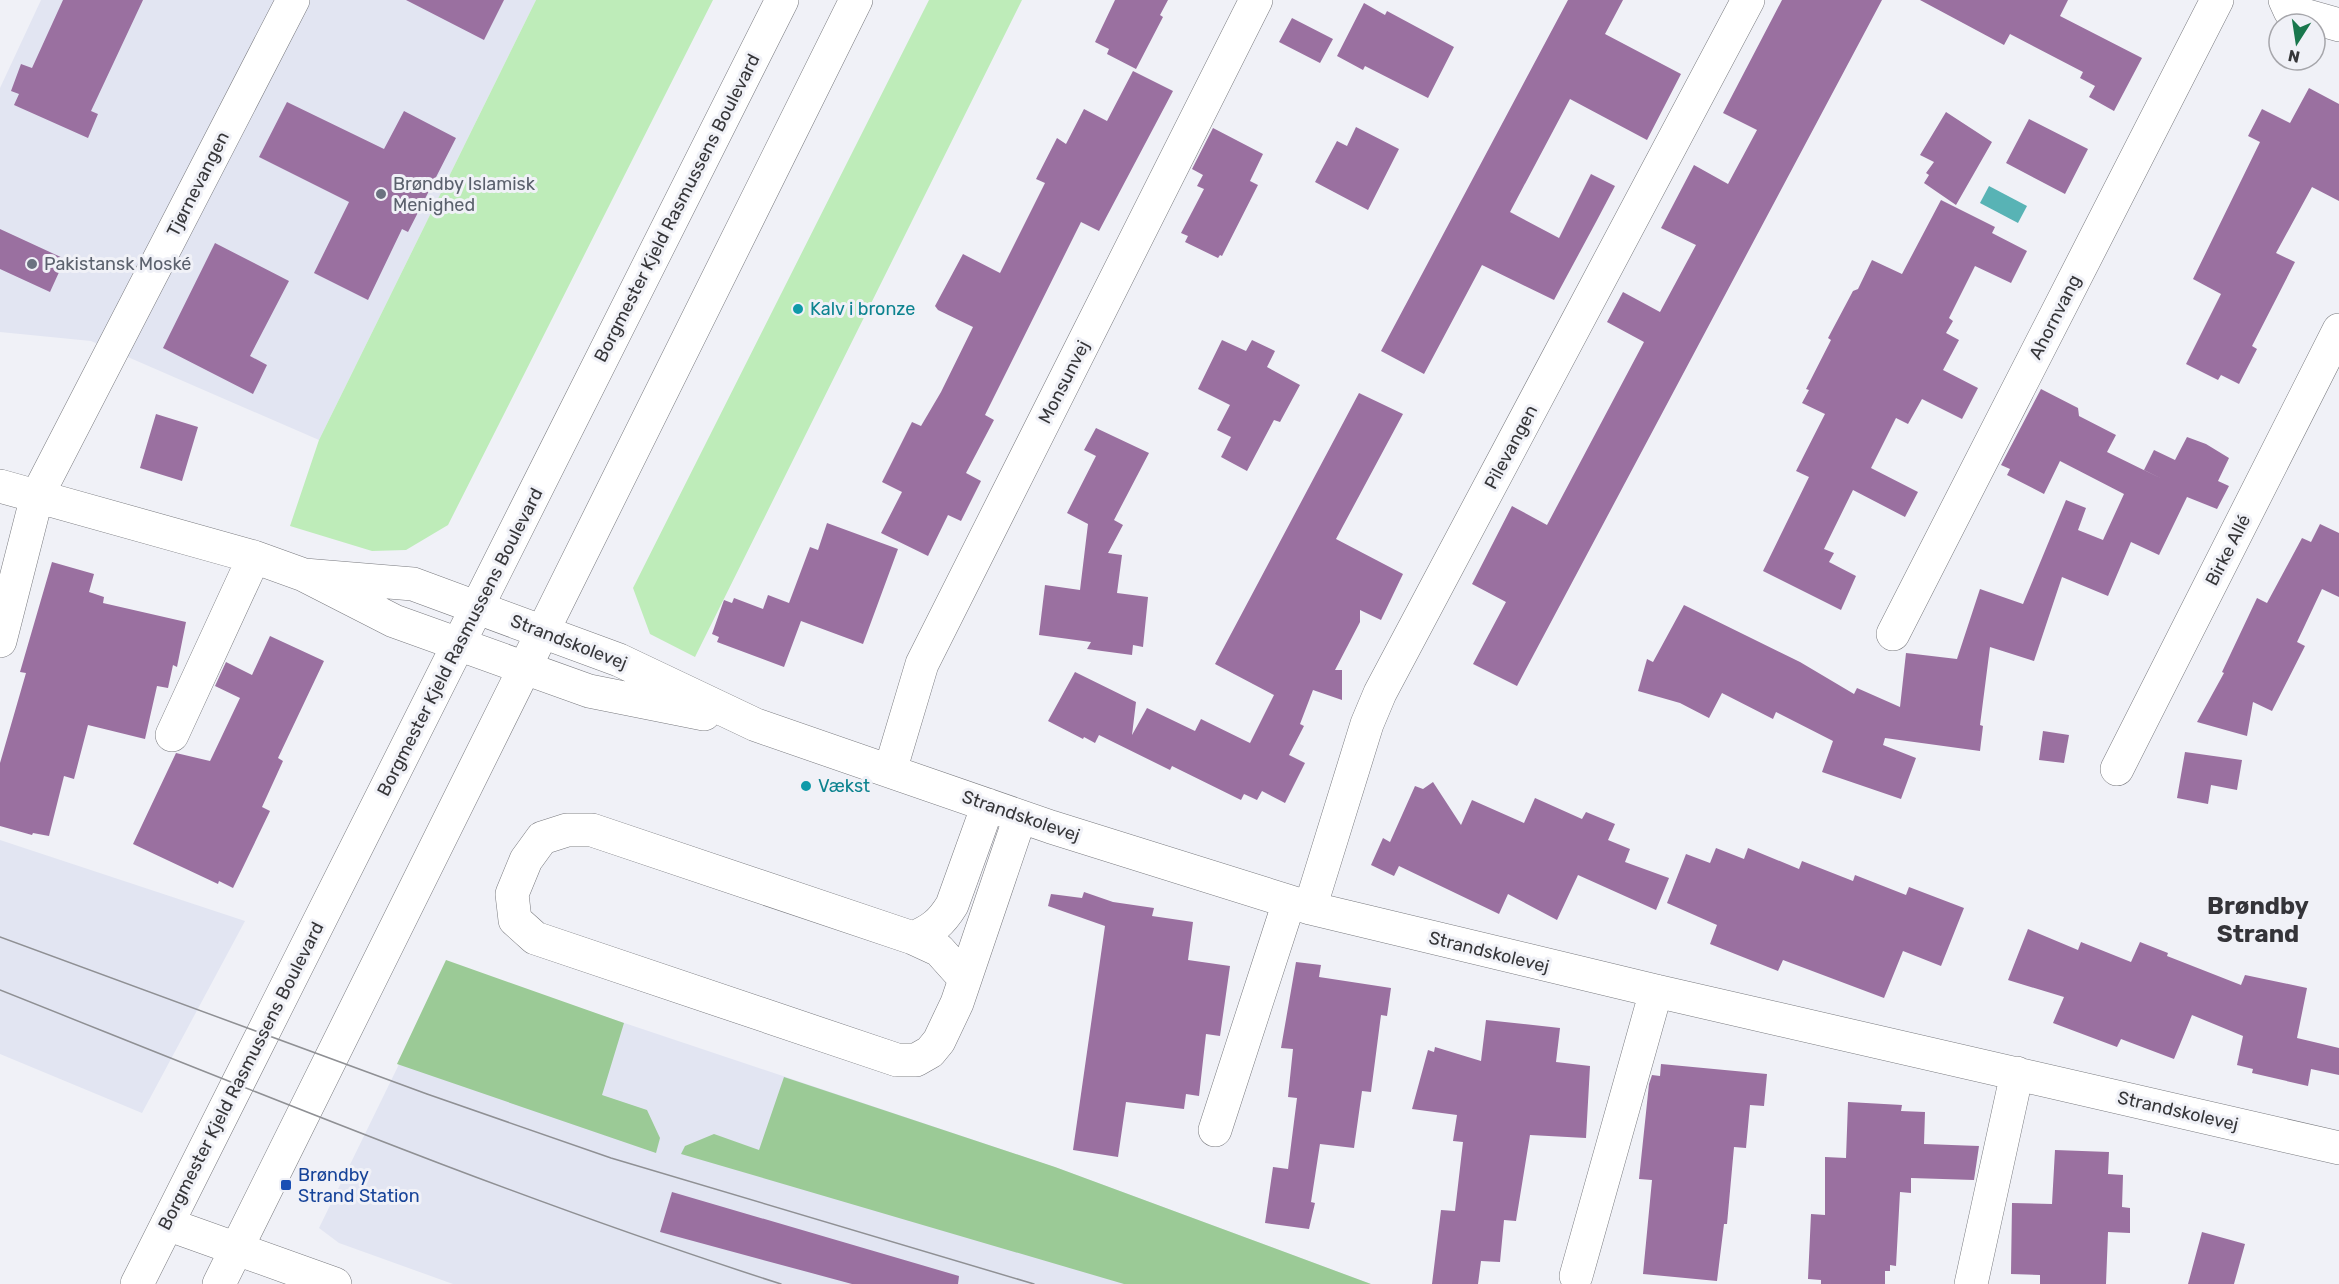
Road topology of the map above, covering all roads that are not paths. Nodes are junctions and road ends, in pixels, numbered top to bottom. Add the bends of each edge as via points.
1 (293, 0) edge
2 (782, 0) edge
3 (856, 0) edge
4 (1256, 0) edge
5 (1748, 0) edge
6 (2217, 0) edge
7 (2284, 0) edge
8 (2339, 24) edge
9 (2339, 330) edge
10 (0, 486) edge
11 (37, 496) junction
12 (254, 557) junction
13 (304, 575) junction
14 (477, 608) junction
15 (544, 632) junction
16 (1893, 634) dead end
17 (0, 642) edge
18 (459, 644) junction
19 (526, 668) junction
20 (756, 725) junction
21 (172, 735) dead end
22 (2117, 770) dead end
23 (890, 771) junction
24 (988, 805) junction
25 (1020, 817) junction
26 (1299, 905) junction
27 (913, 938) junction
28 (964, 979) junction
29 (1656, 992) junction
30 (2017, 1073) junction
31 (1215, 1130) dead end
32 (2339, 1148) edge
33 (167, 1224) junction
34 (227, 1268) edge
35 (1576, 1276) dead end
36 (137, 1284) edge
37 (264, 1284) edge
38 (336, 1284) edge
39 (1971, 1284) edge

1 - 11 street, Tjørnevangen
2 - 14 street, Borgmester Kjeld Rasmussens Boulevard
3 - 15 street
4 - 23 street, Monsunvej via 922,664
5 - 26 street, Pilevangen via 1380,693
6 - 16 street, Ahornvang
7 - 8 street via 2290,11
9 - 22 street, Birke Allé
10 - 11 street, Strandskolevej
11 - 12 street, Strandskolevej
11 - 17 street
12 - 13 street, Strandskolevej
12 - 21 street
13 - 14 street, Strandskolevej via 413,584
13 - 18 street, Strandskolevej via 394,621
14 - 15 street, Strandskolevej
14 - 18 street, Borgmester Kjeld Rasmussens Boulevard
15 - 19 street
15 - 20 street, Strandskolevej via 619,660
18 - 19 street, Strandskolevej
18 - 33 street, Borgmester Kjeld Rasmussens Boulevard
19 - 20 street, Strandskolevej via 590,691
19 - 34 street
20 - 23 street, Strandskolevej
23 - 24 street, Strandskolevej
24 - 25 street, Strandskolevej
24 - 27 street via 952,905 933,930
25 - 26 street, Strandskolevej
25 - 28 street
26 - 29 street, Strandskolevej
26 - 31 street
27 - 28 street via 939,950
27 - 28 street via 592,830 567,830 542,838 526,860 512,894 515,920 535,938 897,1060 916,1060 930,1052 957,1003
29 - 30 street, Strandskolevej
29 - 35 street
30 - 32 street, Strandskolevej
30 - 39 street
33 - 34 street
33 - 36 street, Borgmester Kjeld Rasmussens Boulevard
34 - 37 street
34 - 38 street

